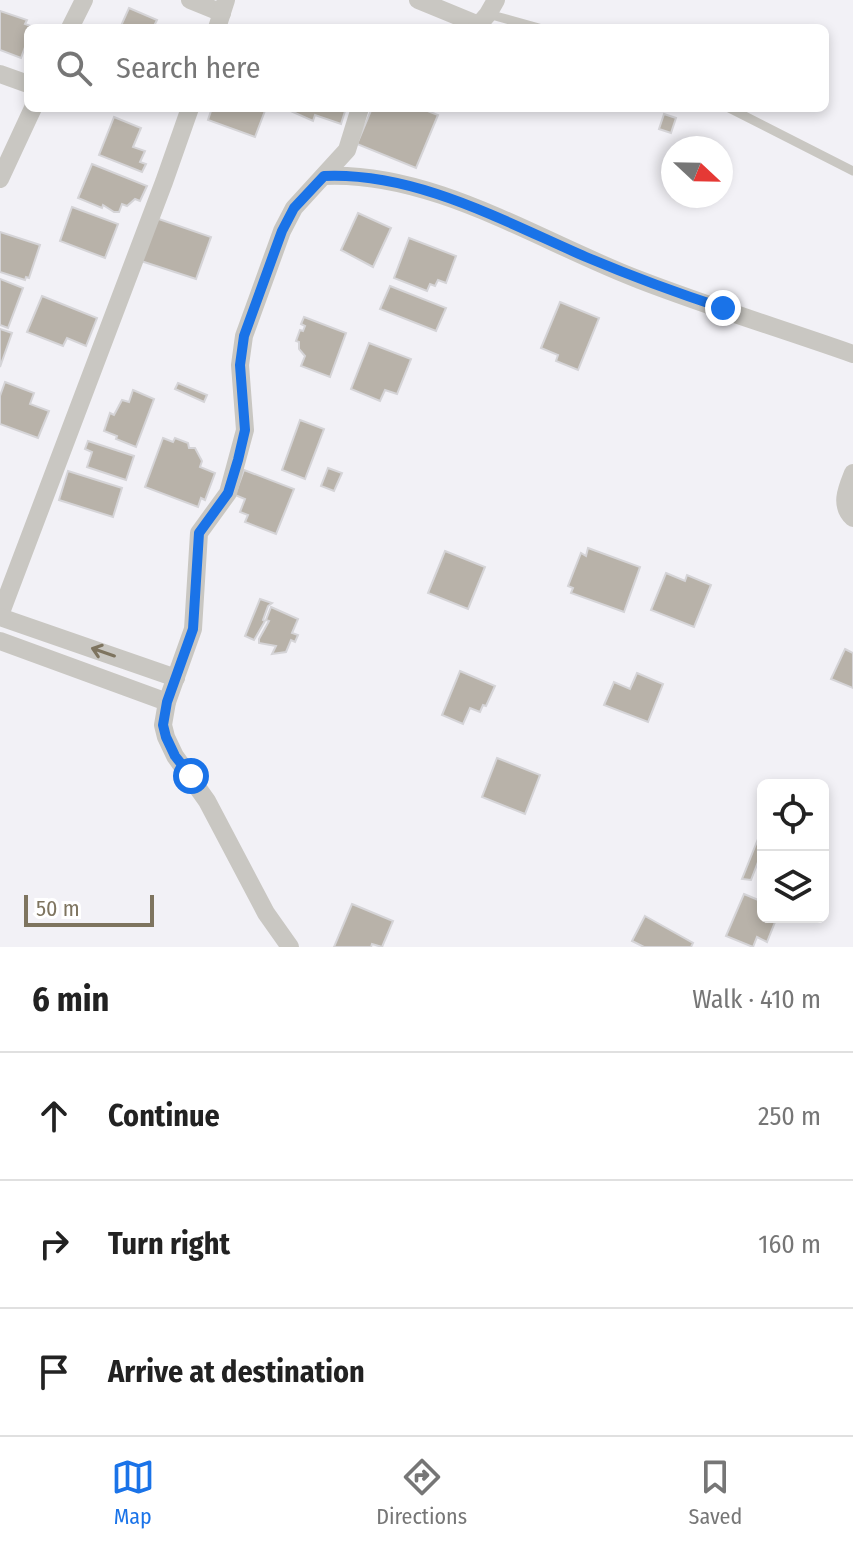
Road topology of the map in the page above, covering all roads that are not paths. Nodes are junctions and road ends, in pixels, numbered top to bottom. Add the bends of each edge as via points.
1 (84, 0) edge
2 (190, 0) edge
3 (418, 0) edge
4 (222, 14) edge
5 (485, 17) edge
6 (72, 24) edge
7 (519, 24) edge
8 (0, 74) edge
9 (24, 83) edge
10 (31, 112) edge
11 (189, 112) edge
12 (359, 112) edge
13 (737, 112) edge
14 (853, 171) edge
15 (324, 176) junction
16 (0, 179) edge
17 (853, 354) edge
18 (853, 473) edge
19 (853, 518) edge
20 (0, 616) edge
21 (0, 641) edge
22 (176, 678) junction
23 (167, 702) junction
24 (290, 947) edge

1 - 6 street
2 - 4 street
3 - 5 street
5 - 7 lane
8 - 9 street
10 - 16 street
11 - 20 street
12 - 15 street via 347,150
13 - 14 lane
15 - 17 street via 375,178 415,187 639,280
15 - 22 street via 294,208 282,231 244,336 240,365 245,430 228,493 199,533 193,629
18 - 19 street via 844,502
22 -> 20 street
21 - 23 street
22 - 23 street
23 - 24 street via 163,725 171,747

